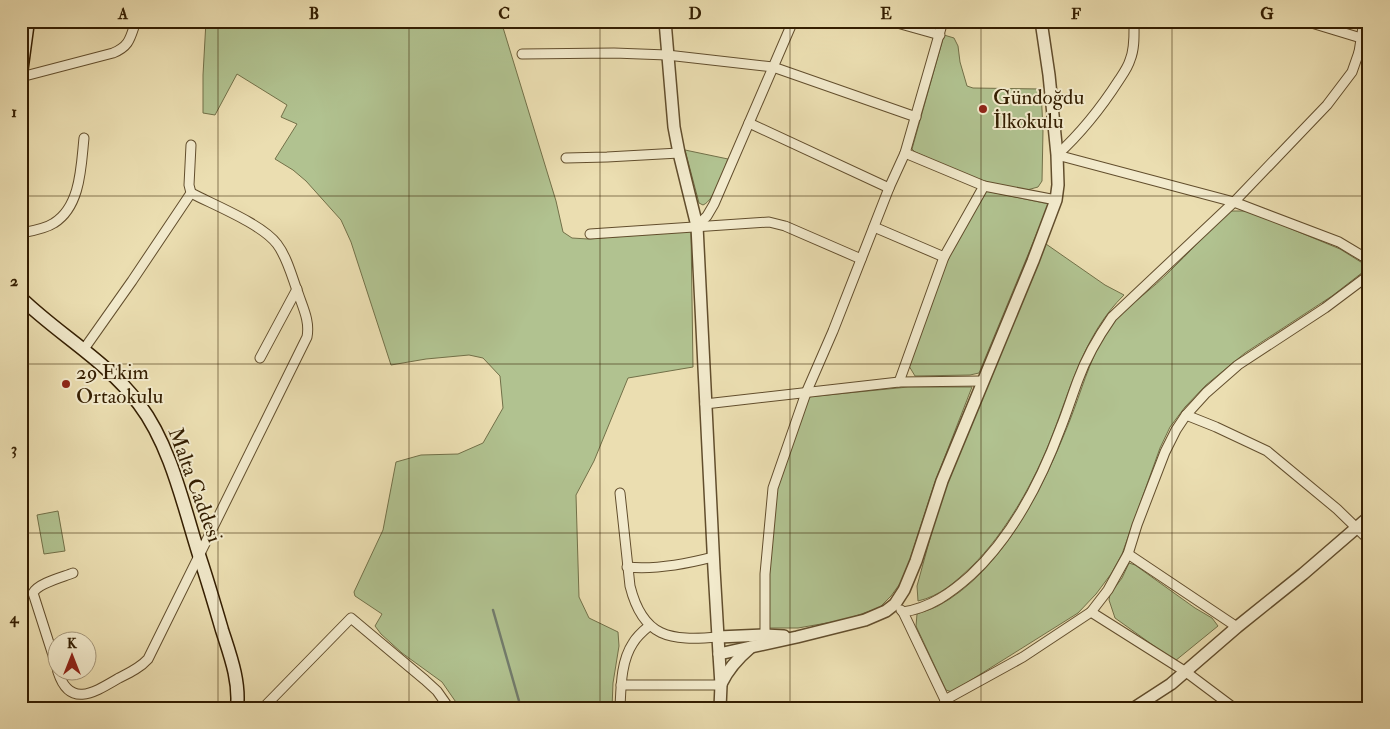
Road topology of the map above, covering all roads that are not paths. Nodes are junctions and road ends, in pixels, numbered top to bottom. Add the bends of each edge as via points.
1 (28, 21) edge
2 (136, 21) edge
3 (665, 21) edge
4 (793, 21) edge
5 (890, 21) edge
6 (943, 21) edge
7 (1041, 21) edge
8 (1134, 21) edge
9 (1304, 21) edge
10 (1364, 21) edge
11 (940, 35) junction
12 (1360, 38) junction
13 (1359, 52) junction
14 (522, 54) dead end
15 (667, 55) junction
16 (1369, 56) edge
17 (773, 67) junction
18 (21, 72) edge
19 (21, 77) edge
20 (916, 117) junction
21 (749, 123) junction
22 (84, 138) dead end
23 (191, 145) dead end
24 (679, 153) junction
25 (905, 153) junction
26 (1057, 155) junction
27 (566, 158) dead end
28 (984, 186) junction
29 (889, 188) junction
30 (191, 193) junction
31 (1056, 200) junction
32 (1234, 202) junction
33 (698, 226) junction
34 (874, 227) junction
35 (21, 233) edge
36 (590, 234) dead end
37 (944, 257) junction
38 (861, 259) junction
39 (1369, 260) edge
40 (1369, 275) edge
41 (297, 289) junction
42 (21, 298) edge
43 (84, 349) junction
44 (260, 358) dead end
45 (984, 381) junction
46 (899, 382) junction
47 (806, 394) junction
48 (706, 404) junction
49 (1186, 415) junction
50 (620, 493) dead end
51 (1369, 517) edge
52 (1357, 528) junction
53 (1369, 540) edge
54 (1128, 554) junction
55 (199, 556) junction
56 (713, 556) junction
57 (627, 567) junction
58 (73, 573) dead end
59 (899, 608) junction
60 (1091, 612) junction
61 (649, 626) junction
62 (1237, 627) junction
63 (765, 635) junction
64 (797, 637) junction
65 (718, 638) junction
66 (48, 640) edge
67 (753, 646) junction
68 (719, 654) junction
69 (1186, 672) junction
70 (61, 682) edge
71 (621, 685) junction
72 (721, 685) junction
73 (947, 704) edge
74 (237, 708) edge
75 (264, 708) edge
76 (449, 708) edge
77 (620, 708) edge
78 (715, 708) edge
79 (720, 708) edge
80 (1134, 708) edge
81 (1234, 708) edge

1 - 18 main road
2 - 19 street via 128,43 113,53
3 - 15 street
4 - 17 street
5 - 11 street
6 - 11 street
7 - 26 street
8 - 26 street via 1128,65 1093,117
9 - 12 street
10 - 12 street
11 - 20 street
12 - 13 street
13 - 16 street
13 - 32 street via 1352,72 1327,105
14 - 15 street
15 - 17 street
15 - 24 street
17 - 20 street
17 - 21 street
20 - 25 street
21 - 29 street
21 - 33 street via 714,204
22 - 35 street via 77,190 70,206 56,222
23 - 30 street
24 - 27 street
24 - 33 street
25 - 28 street
25 - 29 street
26 - 31 street
26 - 32 street
28 - 31 street
28 - 37 street
29 - 34 street
30 - 41 street via 258,227 272,238
30 - 43 street
31 - 45 street
32 - 39 street via 1339,242
32 - 59 street via 1112,317 1098,337 1077,381 1040,478 992,552 953,591 937,602 913,611
33 - 36 street
33 - 38 street via 777,223
33 - 48 street
34 - 37 street
34 - 38 street
37 - 46 street
38 - 47 street
40 - 49 street via 1238,365
41 - 44 street
41 - 55 street via 308,320 307,337
42 - 43 main road, Malta Caddesi
43 - 55 main road, Malta Caddesi via 130,392 158,434
45 - 46 street
45 - 59 street via 942,481
46 - 47 street
47 - 48 street
47 - 63 street via 773,488 765,574
48 - 56 street
49 - 52 street via 1267,451
49 - 54 street via 1165,452
50 - 57 street
51 - 52 street
52 - 53 street
52 - 62 street
54 - 60 street via 1108,590
54 - 62 street
55 - 70 street via 152,654 145,662 97,691 74,694
55 - 74 main road, Malta Caddesi via 234,672
56 - 57 street via 678,565 640,569
56 - 65 street
57 - 61 street via 632,597
58 - 66 street via 34,590
59 - 64 street
59 - 73 street
60 - 69 street
60 - 73 street
61 - 65 street via 676,637
61 - 71 street via 629,649
62 - 69 street
63 - 64 street
63 - 65 street
64 - 67 street
65 - 68 street
67 - 68 street
67 - 72 street via 727,672
68 - 72 street
69 - 80 street
69 - 81 street
71 - 72 street
71 - 77 street
72 - 78 street
72 - 79 street
75 - 76 street via 351,618 437,691

